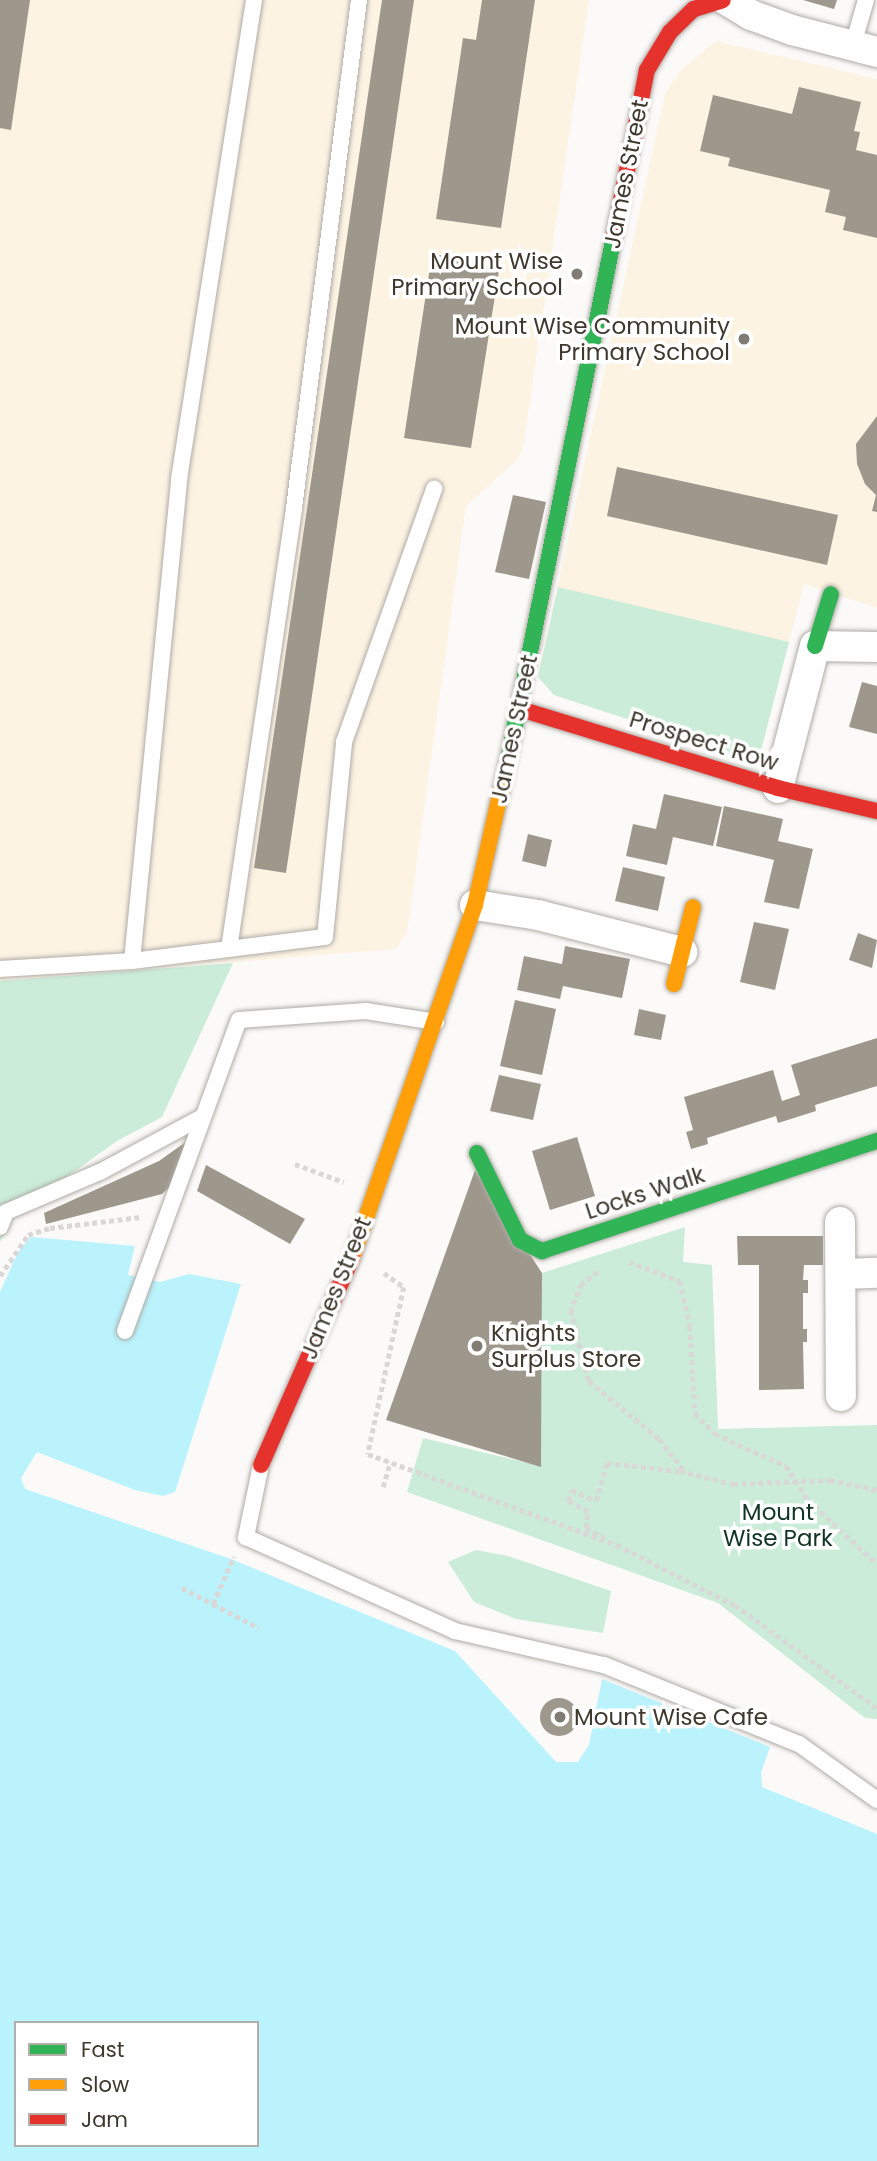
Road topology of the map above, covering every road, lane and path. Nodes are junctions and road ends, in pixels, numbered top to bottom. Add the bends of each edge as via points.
1 (254, 0) edge
2 (359, 0) edge
3 (724, 0) edge
4 (866, 0) edge
5 (865, 48) edge
6 (434, 489) dead end
7 (831, 594) dead end
8 (815, 646) junction
9 (877, 647) edge
10 (520, 709) junction
11 (778, 788) junction
12 (877, 811) edge
13 (475, 905) junction
14 (693, 907) dead end
15 (229, 950) junction
16 (682, 952) junction
17 (132, 961) junction
18 (0, 969) edge
19 (674, 984) dead end
20 (438, 1022) junction
21 (202, 1117) junction
22 (877, 1141) edge
23 (477, 1153) dead end
24 (295, 1164) dead end
25 (372, 1193) junction
26 (164, 1221) junction
27 (840, 1222) dead end
28 (0, 1227) edge
29 (355, 1251) junction
30 (620, 1264) dead end
31 (607, 1266) dead end
32 (877, 1273) edge
33 (843, 1274) junction
34 (0, 1276) edge
35 (125, 1331) dead end
36 (841, 1396) dead end
37 (390, 1462) junction
38 (261, 1465) joint
39 (686, 1473) junction
40 (798, 1483) junction
41 (383, 1487) dead end
42 (877, 1490) edge
43 (617, 1545) junction
44 (237, 1549) dead end
45 (877, 1564) edge
46 (182, 1588) dead end
47 (213, 1604) junction
48 (259, 1628) dead end
49 (877, 1708) edge
50 (877, 1800) edge

1 - 17 lane via 179,478
2 - 15 lane via 294,508
3 - 5 street, James Street via 792,30
3 - 10 street, James Street via 694,9 670,32 647,70
4 - 5 lane
6 - 15 lane via 344,742 325,937
7 - 8 street
8 - 9 street
8 - 11 street
10 - 11 street, Prospect Row
10 - 13 street, James Street
11 - 12 street, Prospect Row
13 - 16 street via 538,915
13 - 20 street, James Street
14 - 16 street
15 - 17 lane
16 - 19 street
17 - 18 lane
20 - 21 lane via 366,1010 239,1020
20 - 25 street, James Street
21 - 26 lane
21 - 28 lane via 100,1172 6,1212
22 - 23 street, Locks Walk via 542,1251 520,1240
24 - 25 path
25 - 29 street, James Street
26 - 34 path via 116,1217 28,1235
26 - 35 lane
27 - 33 street
29 - 37 path via 404,1287 368,1454
29 - 38 street, James Street
30 - 40 path via 632,1261 680,1281 690,1326 695,1413 715,1434 786,1465
31 - 39 path via 582,1284 571,1310 589,1381 659,1439
32 - 33 street
33 - 36 street
37 - 41 path
37 - 43 path
38 - 50 lane via 246,1537 455,1631 604,1665 799,1744
39 - 40 path via 733,1485
39 - 43 path via 607,1462 596,1501 572,1490 568,1501 588,1512 586,1528
40 - 42 path via 830,1480
40 - 45 path via 808,1500
43 - 49 path via 735,1605
44 - 47 path
46 - 47 path
47 - 48 path

